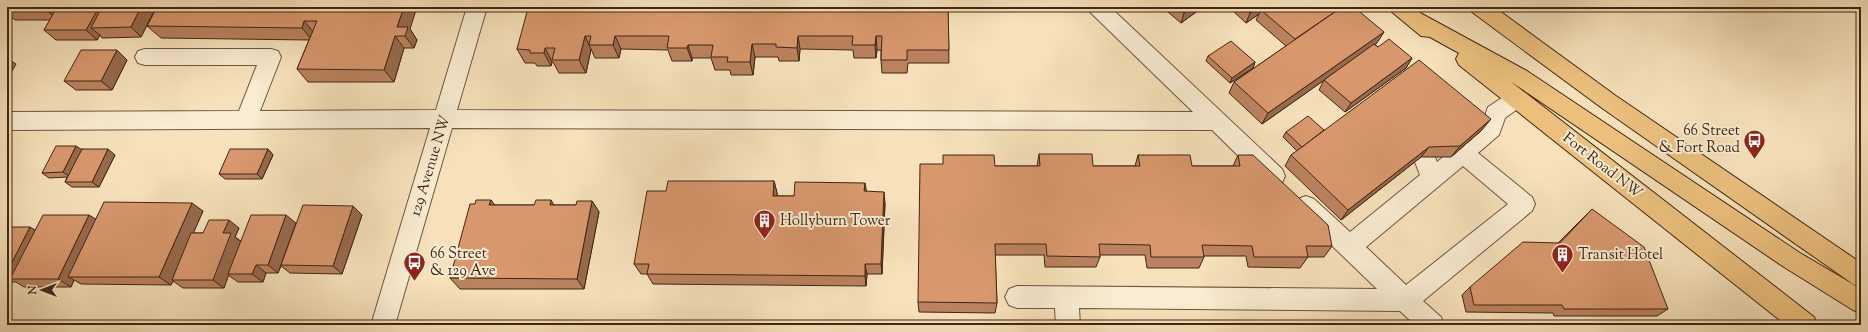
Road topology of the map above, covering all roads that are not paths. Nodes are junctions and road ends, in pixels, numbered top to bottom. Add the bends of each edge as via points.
1 (477, 7) edge
2 (1097, 7) edge
3 (1399, 7) edge
4 (1479, 7) edge
5 (1416, 20) junction
6 (145, 57) dead end
7 (1516, 99) junction
8 (1473, 110) edge
9 (1496, 113) junction
10 (445, 119) junction
11 (246, 120) junction
12 (7, 121) edge
13 (1217, 121) junction
14 (1463, 153) junction
15 (1424, 157) edge
16 (1432, 178) junction
17 (1349, 247) junction
18 (1861, 276) edge
19 (1017, 297) dead end
20 (1066, 297) junction
21 (1406, 300) junction
22 (1861, 302) edge
23 (383, 325) edge
24 (1068, 325) edge
25 (1432, 325) edge
26 (1805, 325) edge

1 - 10 street, 129 Avenue NW
2 - 13 street
3 - 5 main road, Fort Road NW
4 - 18 main road via 1609,102
5 - 7 main road, Fort Road NW
5 - 22 main road via 1520,77 1792,260
6 - 11 street via 271,57
7 - 9 street
7 - 26 main road, Fort Road NW
8 - 9 street
9 - 14 street via 1491,129
10 - 11 street
10 - 13 street
10 - 23 street, 129 Avenue NW
11 - 12 street
13 - 17 street
14 - 16 street
14 - 21 street via 1524,204
15 - 16 street
16 - 17 street
17 - 21 street
19 - 20 street
20 - 21 street
20 - 24 street
21 - 25 street

